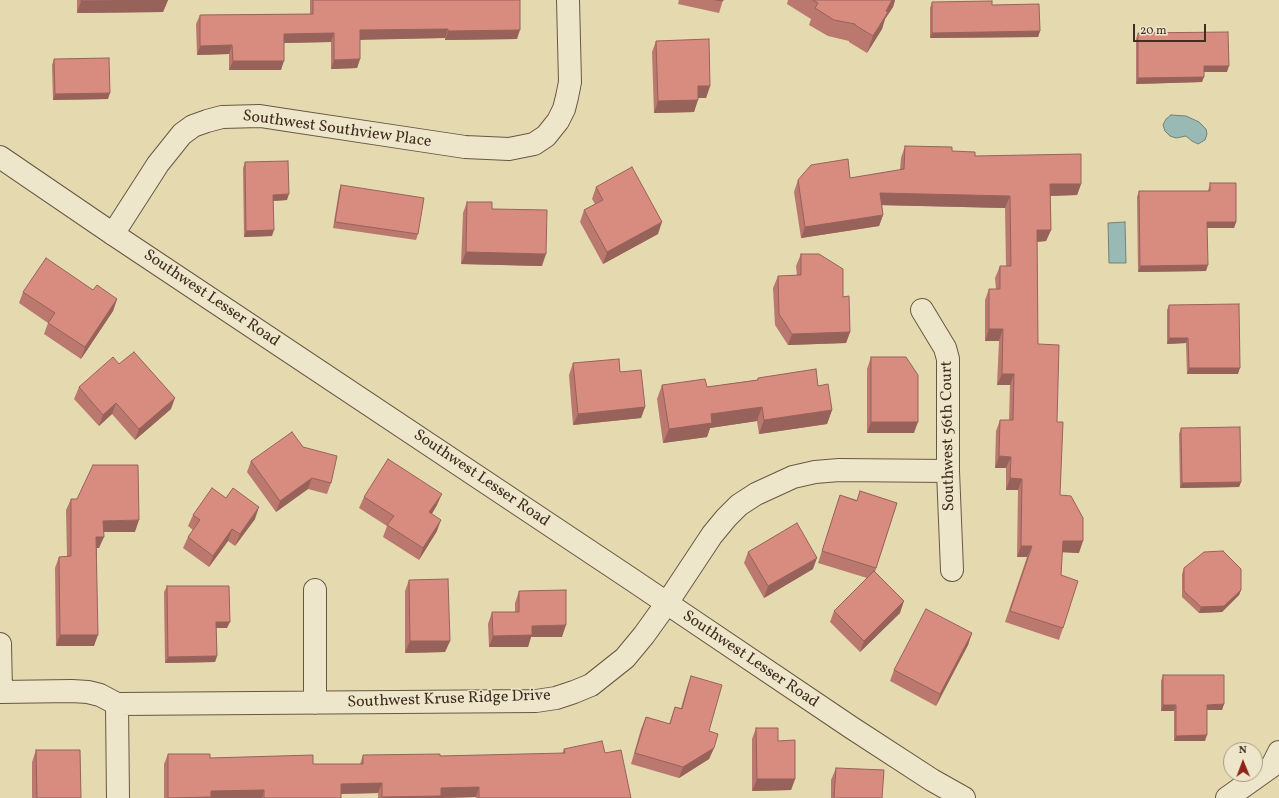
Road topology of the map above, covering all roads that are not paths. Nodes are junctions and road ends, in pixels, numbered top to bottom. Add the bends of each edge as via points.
1 (568, 0) edge
2 (0, 157) edge
3 (113, 234) junction
4 (922, 310) dead end
5 (948, 471) junction
6 (952, 570) dead end
7 (315, 590) dead end
8 (667, 603) junction
9 (0, 644) edge
10 (0, 692) edge
11 (315, 703) junction
12 (117, 704) junction
13 (1279, 752) edge
14 (118, 798) edge
15 (964, 798) edge
16 (1227, 798) edge

1 - 3 street, Southwest Southview Place via 570,82 564,109 546,136 534,144 509,149 465,147 260,116 222,117 193,126 182,134 158,164
2 - 3 street, Southwest Lesser Road
3 - 8 street, Southwest Lesser Road
4 - 5 street, Southwest 56th Court via 945,348 948,359
5 - 6 street, Southwest 56th Court
5 - 8 street, Southwest Kruse Ridge Drive via 839,470 793,477 774,485 750,498 726,518
7 - 11 street
8 - 11 street, Southwest Kruse Ridge Drive via 625,658 591,685 556,698 536,701
8 - 15 street, Southwest Lesser Road via 852,728
9 - 10 street
10 - 12 street, Southwest Kruse Ridge Drive via 88,692
11 - 12 street, Southwest Kruse Ridge Drive
12 - 14 street
13 - 16 street via 1272,766

